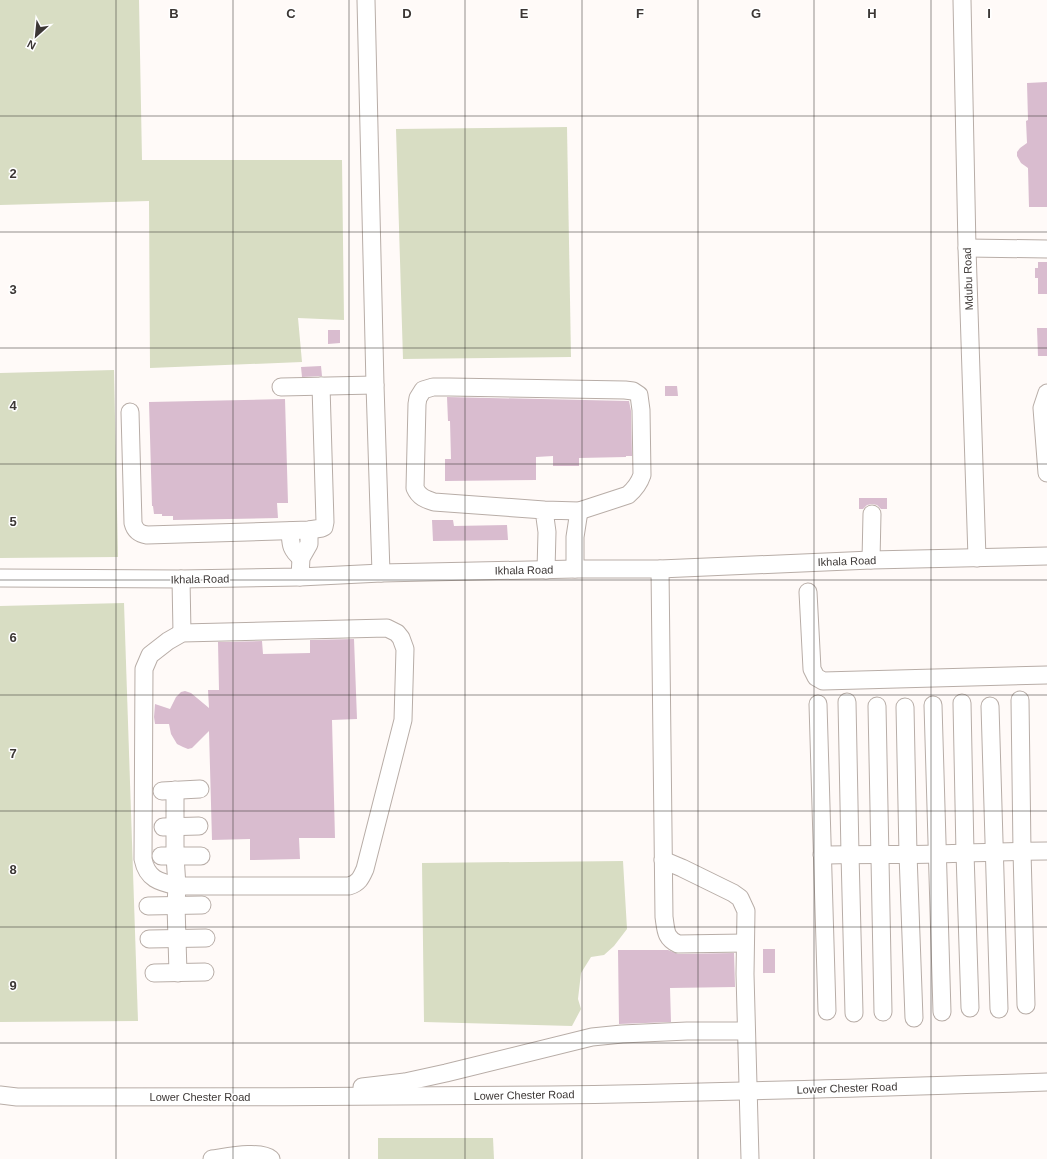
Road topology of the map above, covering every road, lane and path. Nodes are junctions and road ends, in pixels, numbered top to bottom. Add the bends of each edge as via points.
1 (366, 0) edge
2 (962, 0) edge
3 (967, 248) junction
4 (1047, 249) edge
5 (375, 385) junction
6 (321, 386) junction
7 (281, 388) dead end
8 (1047, 393) edge
9 (130, 412) dead end
10 (1047, 473) edge
11 (544, 510) junction
12 (579, 511) junction
13 (872, 514) dead end
14 (309, 530) junction
15 (290, 531) junction
16 (1047, 556) edge
17 (301, 558) junction
18 (977, 558) junction
19 (871, 560) junction
20 (660, 569) junction
21 (546, 570) junction
22 (575, 570) junction
23 (381, 573) junction
24 (300, 577) junction
25 (0, 578) edge
26 (181, 579) junction
27 (808, 592) dead end
28 (182, 633) junction
29 (1047, 675) edge
30 (1020, 700) dead end
31 (847, 702) dead end
32 (962, 703) dead end
33 (818, 704) dead end
34 (933, 705) dead end
35 (877, 706) dead end
36 (990, 706) dead end
37 (905, 707) dead end
38 (200, 789) dead end
39 (199, 826) dead end
40 (169, 827) junction
41 (994, 851) junction
42 (1022, 851) junction
43 (1047, 851) edge
44 (965, 853) junction
45 (850, 854) junction
46 (908, 854) junction
47 (936, 854) junction
48 (822, 855) junction
49 (880, 855) junction
50 (168, 856) junction
51 (201, 856) dead end
52 (663, 860) junction
53 (177, 886) junction
54 (176, 905) junction
55 (202, 905) dead end
56 (148, 906) dead end
57 (177, 938) junction
58 (206, 938) dead end
59 (149, 939) dead end
60 (745, 943) junction
61 (205, 972) dead end
62 (154, 973) dead end
63 (178, 973) junction
64 (1026, 1005) dead end
65 (970, 1008) dead end
66 (999, 1009) dead end
67 (827, 1011) dead end
68 (883, 1012) dead end
69 (942, 1012) dead end
70 (854, 1013) dead end
71 (914, 1018) dead end
72 (746, 1031) junction
73 (1047, 1082) edge
74 (748, 1091) junction
75 (0, 1095) edge
76 (280, 1097) junction
77 (212, 1159) edge
78 (271, 1159) edge
79 (750, 1159) edge

1 - 5 street
2 - 3 street, Mdubu Road
3 - 4 street
3 - 18 street, Mdubu Road
5 - 6 street
5 - 23 street
6 - 7 street
6 - 14 street via 325,522 324,527
8 - 10 street via 1042,408
9 - 15 street via 133,523 138,532 147,535
11 - 12 street
11 - 12 street via 434,502 422,498 415,488 416,415 418,398 423,390 433,387 625,390 639,395 642,417 640,483 628,495
11 - 21 street via 547,532
12 - 22 street via 575,537
13 - 19 street
14 - 15 street
14 - 17 street via 309,544
15 - 17 street via 291,545
16 - 18 street, Ikhala Road
17 - 24 street
18 - 19 street, Ikhala Road
19 - 20 street, Ikhala Road
20 - 22 street, Ikhala Road
20 - 52 street
21 - 22 street, Ikhala Road
21 - 23 street, Ikhala Road
23 - 24 street, Ikhala Road
24 - 26 street, Ikhala Road
25 - 26 street, Ikhala Road
26 - 28 street
27 - 29 street via 812,669 816,677 823,681
28 - 53 street via 153,652 144,669 143,859 149,874 162,883
28 - 53 street via 387,628 401,638 405,649 403,720 365,869 360,879 349,886
30 - 42 street
31 - 45 street
32 - 44 street
33 - 48 street
34 - 47 street
35 - 49 street
36 - 41 street
37 - 46 street
38 - 40 street via 169,790
39 - 40 street
40 - 50 street
41 - 42 street
41 - 44 street
41 - 66 street
42 - 43 street
42 - 64 street
44 - 47 street
44 - 65 street
45 - 48 street
45 - 49 street
45 - 70 street
46 - 47 street
46 - 49 street
46 - 71 street
47 - 69 street
48 - 67 street
49 - 68 street
50 - 51 street
50 - 53 street
52 - 60 street via 740,898 746,911
52 - 60 street via 667,936 678,944
53 - 54 street
54 - 55 street
54 - 56 street
54 - 57 street
57 - 58 street
57 - 59 street
57 - 63 street
60 - 72 street
61 - 63 street
62 - 63 street
72 - 74 street
72 - 76 street via 592,1037 405,1082
73 - 74 street, Lower Chester Road
74 - 76 street, Lower Chester Road
74 - 79 street
75 - 76 street, Lower Chester Road
77 - 78 street via 265,1155

